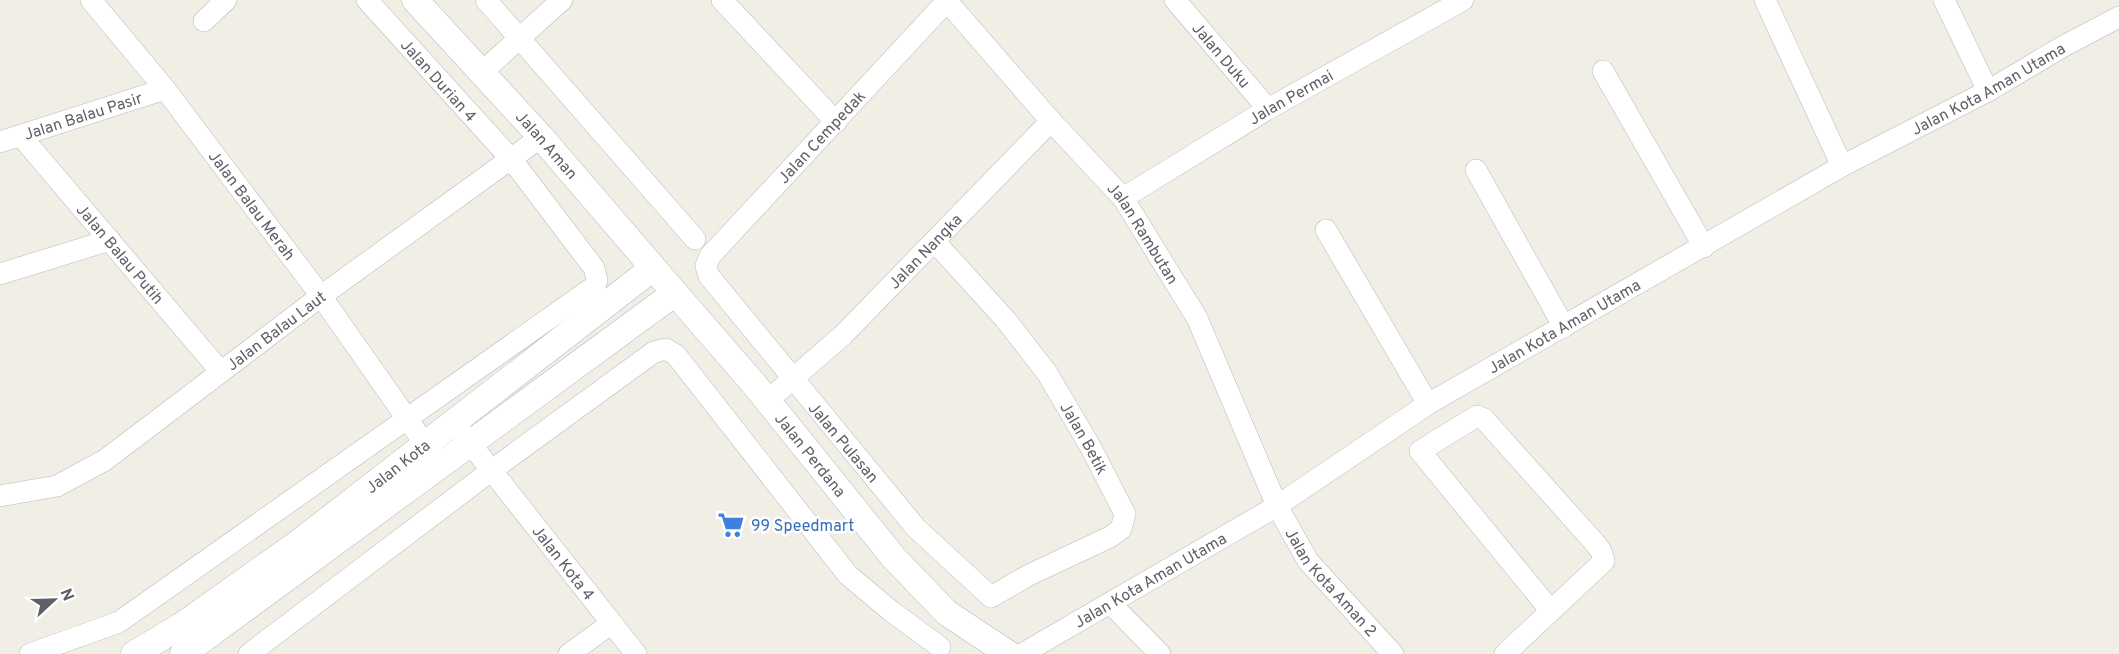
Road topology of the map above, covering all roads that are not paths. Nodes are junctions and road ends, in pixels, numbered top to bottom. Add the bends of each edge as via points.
1 (91, 0) edge
2 (226, 0) edge
3 (367, 0) edge
4 (415, 0) edge
5 (486, 0) edge
6 (562, 0) edge
7 (722, 0) edge
8 (1175, 0) edge
9 (1463, 0) edge
10 (1765, 0) edge
11 (1944, 0) edge
12 (953, 3) edge
13 (2119, 17) edge
14 (204, 21) dead end
15 (519, 38) junction
16 (1603, 71) dead end
17 (482, 72) junction
18 (165, 89) junction
19 (1988, 91) junction
20 (1268, 109) junction
21 (1051, 121) junction
22 (836, 122) junction
23 (21, 136) junction
24 (541, 137) junction
25 (0, 142) edge
26 (512, 160) junction
27 (1842, 166) junction
28 (1476, 170) dead end
29 (1123, 198) junction
30 (1326, 230) dead end
31 (695, 239) dead end
32 (110, 240) junction
33 (934, 241) junction
34 (1704, 247) junction
35 (653, 268) junction
36 (0, 274) edge
37 (710, 276) joint
38 (675, 292) junction
39 (321, 296) junction
40 (1564, 327) junction
41 (221, 372) junction
42 (794, 380) junction
43 (767, 401) junction
44 (1428, 404) junction
45 (405, 418) junction
46 (461, 434) junction
47 (433, 455) junction
48 (492, 470) junction
49 (0, 496) edge
50 (1277, 506) junction
51 (991, 597) joint
52 (1111, 604) junction
53 (1551, 610) junction
54 (612, 623) junction
55 (962, 623) junction
56 (936, 651) edge
57 (189, 653) edge
58 (30, 654) edge
59 (134, 654) edge
60 (249, 654) edge
61 (569, 654) edge
62 (636, 654) edge
63 (1009, 654) edge
64 (1022, 654) edge
65 (1160, 654) edge
66 (1394, 654) edge
67 (1505, 654) edge

1 - 18 street, Jalan Balau Merah
2 - 14 street
3 - 26 street, Jalan Durian 4
4 - 17 street, Jalan Aman
5 - 15 street
6 - 15 street
7 - 22 street
8 - 20 street, Jalan Duku
9 - 20 street, Jalan Permai
10 - 27 street
11 - 19 street
12 - 21 street, Jalan Rambutan
12 - 22 street, Jalan Cempedak
13 - 19 street, Jalan Kota Aman Utama
15 - 17 street
15 - 31 street
16 - 34 street
17 - 24 street, Jalan Aman
18 - 23 street, Jalan Balau Pasir
18 - 39 street, Jalan Balau Merah
19 - 27 street, Jalan Kota Aman Utama
20 - 29 street, Jalan Permai
21 - 29 street, Jalan Rambutan
21 - 33 street, Jalan Nangka
22 - 37 street, Jalan Cempedak via 710,256 706,266
23 - 25 street, Jalan Balau Pasir
23 - 32 street, Jalan Balau Putih
24 - 26 street, Jalan Balau Laut
24 - 35 street, Jalan Aman
26 - 39 street, Jalan Balau Laut
26 - 45 street, Jalan Durian 4 via 594,268 595,286
27 - 34 street, Jalan Kota Aman Utama
28 - 40 street
29 - 50 street, Jalan Rambutan via 1197,318
30 - 44 street
32 - 36 street
32 - 41 street, Jalan Balau Putih
33 - 42 street, Jalan Nangka
33 - 51 street, Jalan Betik via 1005,319 1047,373 1125,514 1121,529 1110,537 1029,574
34 - 40 street, Jalan Kota Aman Utama
35 - 38 street, Jalan Aman
35 - 46 street, Jalan Kota
37 - 42 street, Jalan Pulasan
38 - 43 street, Jalan Perdana
38 - 46 street, Jalan Kota
39 - 41 street, Jalan Balau Laut
39 - 45 street, Jalan Balau Merah
40 - 44 street, Jalan Kota Aman Utama
41 - 49 street, Jalan Balau Laut via 80,476 57,486
42 - 43 street, Jalan Nangka
42 - 51 street, Jalan Pulasan via 916,528
43 - 55 street, Jalan Perdana via 894,558 928,596
44 - 50 street, Jalan Kota Aman Utama
45 - 47 street, Jalan Balau Merah
45 - 58 street via 119,622
46 - 47 street, Jalan Kota
46 - 48 street, Jalan Kota 4
47 - 57 street, Jalan Kota
47 - 59 street, Jalan Kota
48 - 54 street, Jalan Kota 4
48 - 56 street via 654,352 671,351 849,575
48 - 60 street
50 - 52 street, Jalan Kota Aman Utama
50 - 66 street, Jalan Kota Aman 2 via 1308,561
52 - 64 street, Jalan Kota Aman Utama
52 - 65 street
53 - 53 street via 1604,561 1601,551 1484,419 1477,416 1420,451
53 - 67 street
54 - 61 street
54 - 62 street, Jalan Kota 4
55 - 56 street
55 - 63 street, Jalan Perdana

